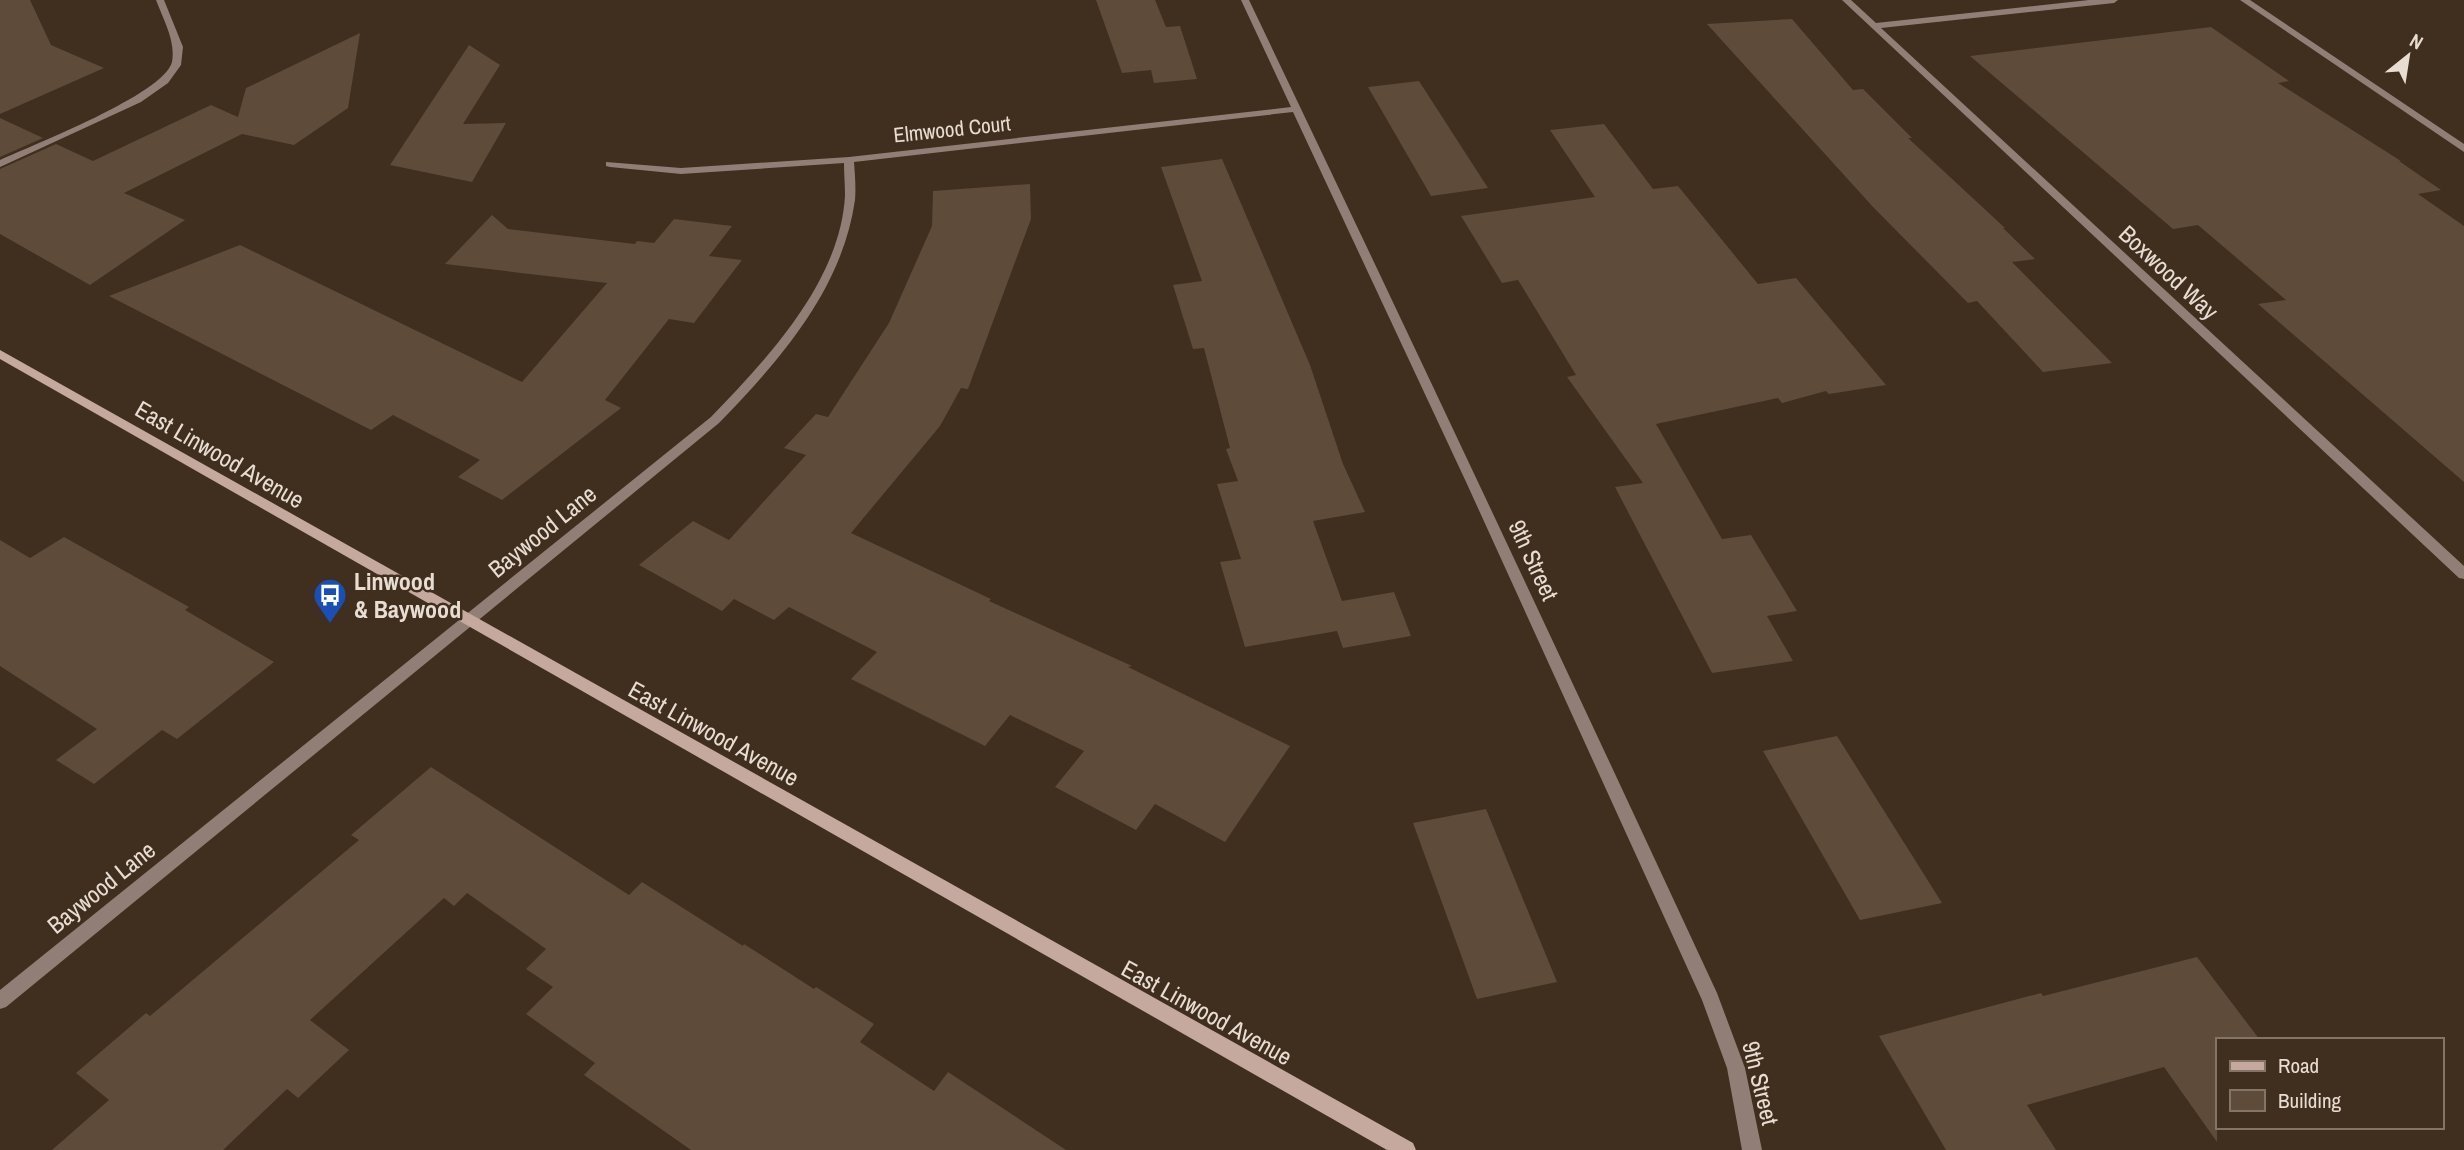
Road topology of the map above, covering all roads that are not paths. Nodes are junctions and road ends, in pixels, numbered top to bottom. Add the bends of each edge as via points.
1 (160, 0) edge
2 (1245, 0) edge
3 (1846, 0) edge
4 (2114, 0) edge
5 (2244, 0) edge
6 (1874, 26) junction
7 (1297, 109) junction
8 (2464, 149) edge
9 (849, 160) junction
10 (0, 164) edge
11 (611, 164) dead end
12 (0, 354) edge
13 (2464, 574) edge
14 (469, 621) junction
15 (0, 1001) edge
16 (1406, 1150) edge
17 (1752, 1150) edge

1 - 10 street via 178,47 176,65 165,81 138,100
2 - 7 street, 9th Street
3 - 6 street, Boxwood Way
4 - 6 street
5 - 8 street
6 - 13 street, Boxwood Way
7 - 9 street, Elmwood Court
7 - 17 street, 9th Street via 1710,999 1736,1068
9 - 11 street, Elmwood Court via 681,171
9 - 14 street, Baywood Lane via 851,194 838,247 808,307 777,353 697,437
12 - 14 street, East Linwood Avenue
14 - 15 street, Baywood Lane
14 - 16 street, East Linwood Avenue

